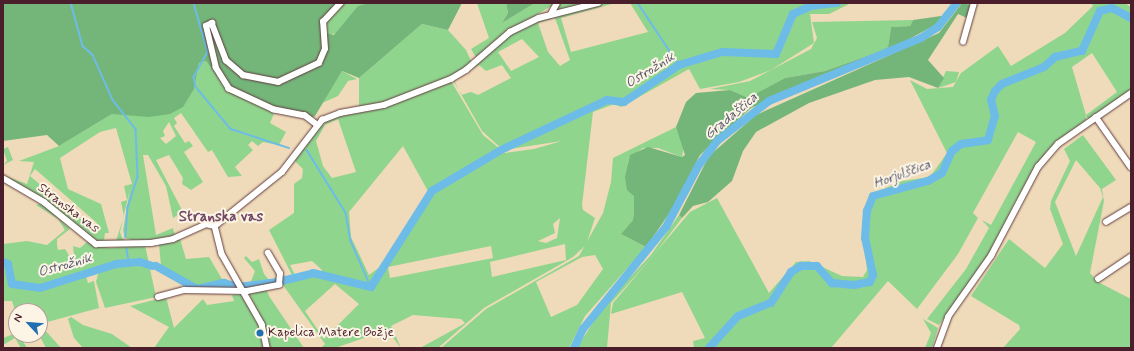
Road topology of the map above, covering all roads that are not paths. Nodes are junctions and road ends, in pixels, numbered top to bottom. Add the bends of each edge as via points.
1 (341, 3) edge
2 (557, 3) edge
3 (598, 3) edge
4 (974, 3) edge
5 (550, 14) junction
6 (962, 42) dead end
7 (1131, 93) edge
8 (1096, 118) junction
9 (318, 125) junction
10 (1131, 167) edge
11 (3, 178) edge
12 (1131, 207) edge
13 (1106, 222) dead end
14 (215, 226) junction
15 (268, 253) dead end
16 (1131, 257) edge
17 (1098, 279) dead end
18 (242, 288) junction
19 (158, 297) dead end
20 (267, 348) edge
21 (937, 348) edge

1 - 9 street via 323,22 325,49 319,63 278,82 243,75 226,60 212,23 206,26 216,68 229,89 274,110 305,116
2 - 5 street
3 - 5 street
4 - 6 street
5 - 9 street via 510,32 466,70 451,79 384,105 329,117
7 - 8 street
8 - 10 street
8 - 21 street via 1058,144 1038,167 991,256 948,317
9 - 14 street via 282,172
11 - 14 street, Stranska vas via 44,202 96,244 159,242 206,224
12 - 13 street
14 - 18 street via 222,254
15 - 18 street via 280,274 280,285
16 - 17 street
18 - 19 street via 184,290
18 - 20 street via 262,324

